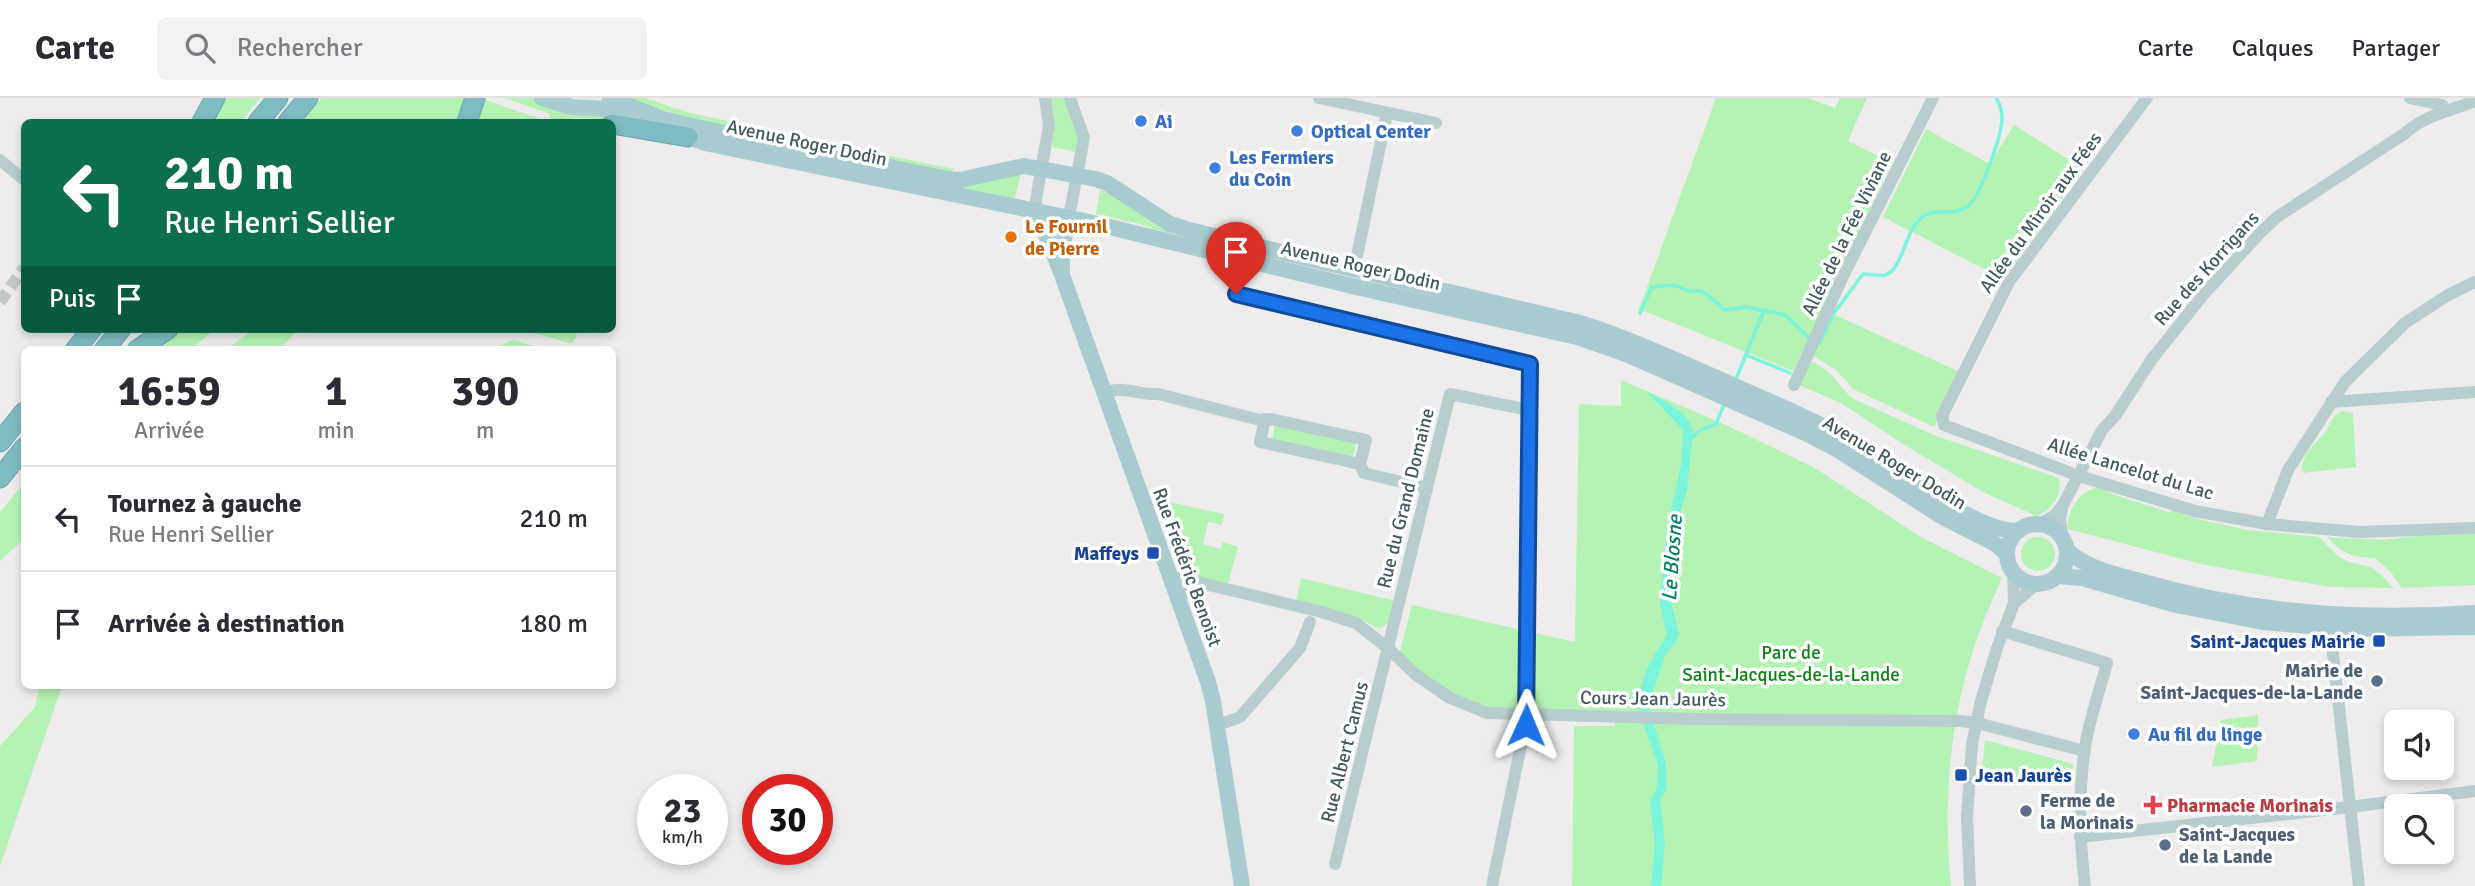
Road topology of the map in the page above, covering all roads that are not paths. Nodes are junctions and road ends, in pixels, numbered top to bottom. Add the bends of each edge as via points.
1 (204, 98) edge
2 (215, 98) edge
3 (278, 98) edge
4 (308, 98) edge
5 (475, 98) edge
6 (542, 98) edge
7 (610, 98) edge
8 (1045, 98) edge
9 (1070, 98) edge
10 (1319, 98) edge
11 (1933, 98) edge
12 (2147, 98) edge
13 (2410, 98) edge
14 (2475, 101) edge
15 (2446, 111) junction
16 (1387, 113) junction
17 (201, 119) edge
18 (203, 119) edge
19 (260, 119) edge
20 (290, 119) edge
21 (468, 119) edge
22 (1436, 123) dead end
23 (616, 125) edge
24 (688, 137) junction
25 (0, 160) edge
26 (1042, 168) junction
27 (1077, 175) junction
28 (21, 178) edge
29 (1037, 212) junction
30 (1069, 217) junction
31 (1354, 270) junction
32 (1062, 272) junction
33 (2475, 282) edge
34 (1236, 294) dead end
35 (162, 333) edge
36 (143, 346) edge
37 (1681, 370) junction
38 (1794, 385) dead end
39 (2475, 392) edge
40 (1104, 393) junction
41 (2331, 402) junction
42 (1766, 408) junction
43 (1529, 410) junction
44 (21, 416) edge
45 (1265, 419) junction
46 (1947, 427) joint
47 (0, 442) edge
48 (21, 452) edge
49 (1360, 464) junction
50 (21, 466) edge
51 (2079, 476) junction
52 (0, 478) edge
53 (1427, 488) junction
54 (0, 489) edge
55 (2063, 505) junction
56 (2041, 524) junction
57 (2267, 524) junction
58 (2475, 528) edge
59 (2018, 531) junction
60 (2064, 543) junction
61 (2007, 554) junction
62 (2013, 571) junction
63 (2057, 576) junction
64 (1170, 579) junction
65 (1209, 584) junction
66 (2037, 584) junction
67 (1177, 597) junction
68 (2014, 603) junction
69 (2475, 613) edge
70 (1310, 622) dead end
71 (2475, 626) edge
72 (2316, 627) junction
73 (2002, 631) junction
74 (1389, 649) junction
75 (1527, 715) junction
76 (1978, 723) junction
77 (1216, 726) junction
78 (2085, 751) junction
79 (2475, 790) edge
80 (2350, 807) junction
81 (2080, 837) junction
82 (1335, 864) dead end
83 (1242, 886) edge
84 (1492, 886) edge
85 (1970, 886) edge
86 (2085, 886) edge
87 (2359, 886) edge

1 - 17 highway
2 - 18 highway
3 - 19 highway
4 - 20 highway
5 - 21 highway
6 - 24 main road, Avenue Roger Dodin via 572,107 610,110
7 - 26 main road, Avenue Roger Dodin via 696,127 947,179 1024,166
8 - 26 street via 1049,125
9 - 27 street via 1084,138
10 - 16 street
11 - 38 street, Allée de la Fée Viviane
12 - 46 street, Allée du Miroir aux Fées via 2005,289 1942,416
13 - 15 street via 2442,105
14 - 15 street, Rue des Korrigans
15 - 51 street, Rue des Korrigans via 2415,124 2260,233 2152,359 2102,430
16 - 22 street
16 - 31 street
23 - 24 highway
24 - 29 main road, Avenue Roger Dodin
25 - 28 street
26 - 27 main road, Avenue Roger Dodin
26 - 29 street
27 - 30 street
27 - 31 main road, Avenue Roger Dodin via 1107,183 1170,224
29 - 30 main road, Avenue Roger Dodin
29 - 32 main road, Rue Frédéric Benoist
30 - 32 main road, Rue Frédéric Benoist
30 - 37 main road, Avenue Roger Dodin via 1546,328
31 - 37 main road, Avenue Roger Dodin via 1580,323 1630,340
32 - 40 main road, Rue Frédéric Benoist
33 - 41 street via 2405,323
34 - 43 street via 1530,364
35 - 36 highway
37 - 42 main road, Avenue Roger Dodin
39 - 41 street
40 - 45 street via 1118,388 1158,394
40 - 64 main road, Rue Frédéric Benoist
41 - 57 street via 2288,470
42 - 59 main road, Avenue Roger Dodin via 1842,437 1961,511 1998,529
42 - 61 main road, Avenue Roger Dodin
43 - 53 street, Rue du Grand Domaine via 1450,394
43 - 75 street
44 - 47 highway
45 - 49 street via 1260,442
45 - 49 street via 1366,440
46 - 51 street, Allée Lancelot du Lac
48 - 52 highway
49 - 53 street via 1364,473
50 - 54 highway
51 - 55 street, Rue des Korrigans
51 - 57 street, Allée Lancelot du Lac via 2195,511
53 - 74 street, Rue du Grand Domaine
55 - 56 street, Rue des Korrigans
55 - 60 street, Rue des Korrigans
56 - 59 main road
56 - 60 main road via 2053,528
57 - 58 street, Allée Lancelot du Lac via 2359,532
59 - 61 main road
60 - 63 main road via 2066,562
60 - 69 main road via 2085,564 2180,592 2266,608 2346,615
61 - 62 main road
62 - 66 main road
62 - 68 street
63 - 66 main road
63 - 72 main road via 2088,579 2200,610
64 - 65 street, Cours Jean Jaurès via 1183,577
64 - 67 main road, Rue Frédéric Benoist
65 - 67 street
65 - 74 street, Cours Jean Jaurès via 1356,623
66 - 68 street
67 - 77 main road, Rue Frédéric Benoist via 1208,682
68 - 73 street
70 - 77 street via 1300,648 1240,717
71 - 72 main road
72 - 80 street via 2332,645
73 - 76 street
73 - 78 street via 2107,663
74 - 75 street, Cours Jean Jaurès via 1450,698 1487,713
74 - 82 street, Rue Albert Camus
75 - 76 street, Cours Jean Jaurès
75 - 84 street
76 - 78 street, Cours Jean Jaurès
76 - 85 street via 1967,793
77 - 83 main road, Rue Frédéric Benoist
78 - 81 street
79 - 80 street
80 - 81 street
80 - 87 street
81 - 86 street

